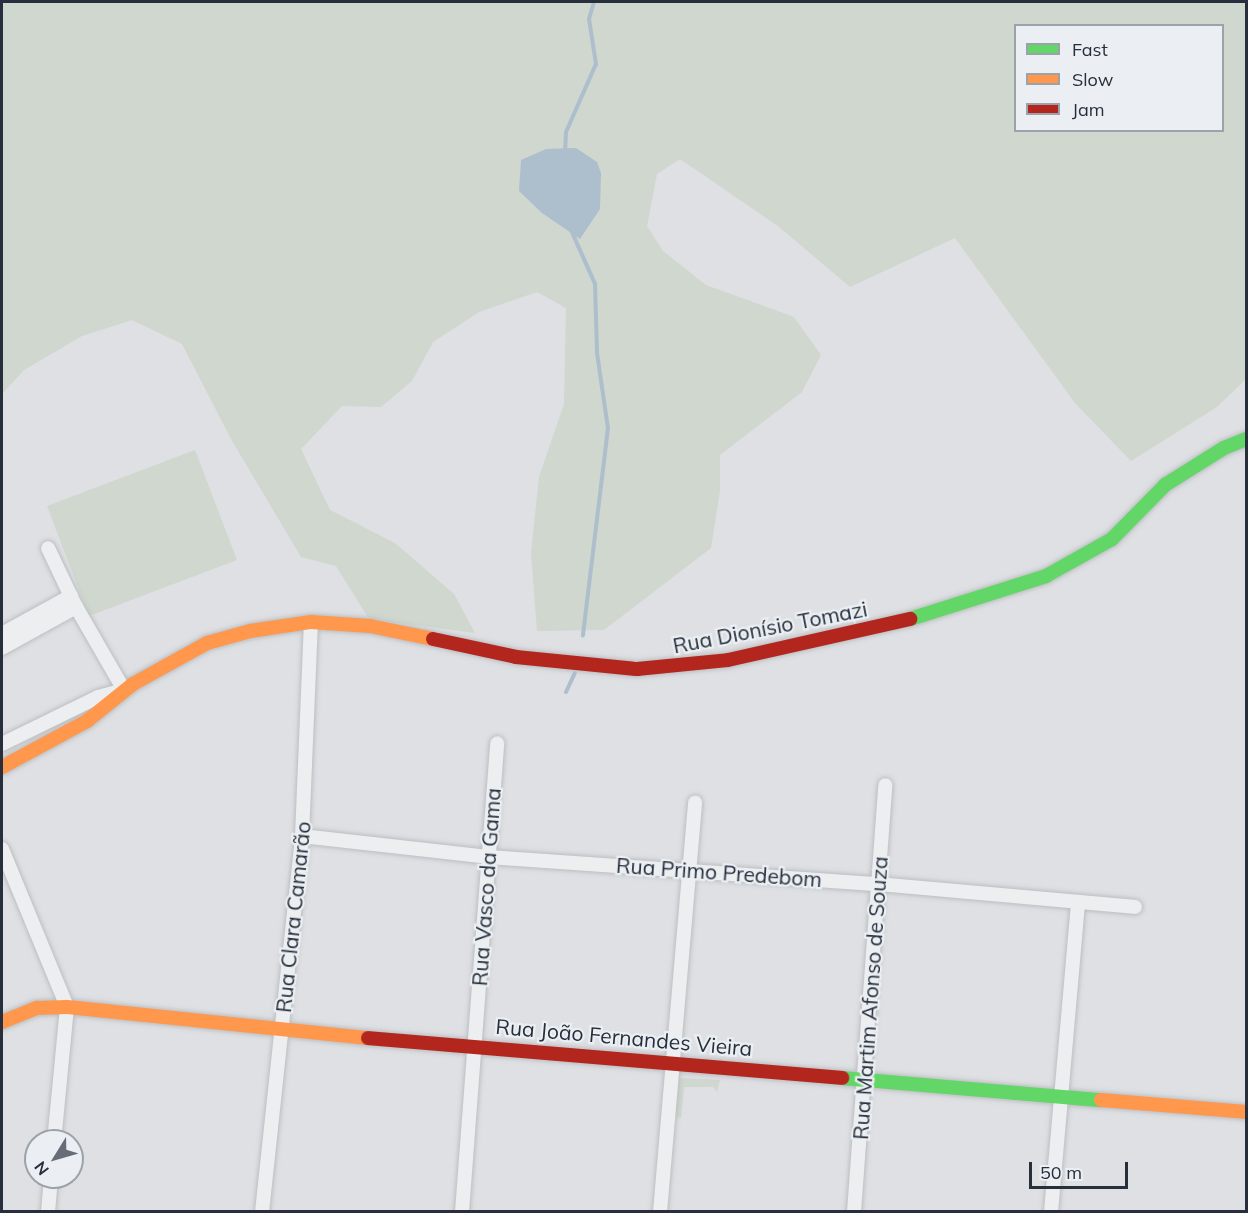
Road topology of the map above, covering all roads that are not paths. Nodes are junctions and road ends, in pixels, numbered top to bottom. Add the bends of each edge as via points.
1 (1246, 439) edge
2 (48, 548) dead end
3 (74, 601) junction
4 (311, 622) junction
5 (2, 634) edge
6 (2, 648) edge
7 (124, 690) junction
8 (497, 743) dead end
9 (2, 744) edge
10 (2, 767) edge
11 (885, 785) dead end
12 (695, 802) dead end
13 (302, 836) junction
14 (2, 849) edge
15 (488, 857) junction
16 (691, 870) junction
17 (878, 884) junction
18 (1078, 904) junction
19 (1135, 907) dead end
20 (67, 1007) junction
21 (2, 1022) edge
22 (282, 1031) junction
23 (474, 1045) junction
24 (673, 1063) junction
25 (865, 1079) junction
26 (1060, 1097) junction
27 (1246, 1112) edge
28 (55, 1129) edge
29 (50, 1189) edge
30 (48, 1212) edge
31 (262, 1212) edge
32 (462, 1212) edge
33 (660, 1212) edge
34 (854, 1212) edge
35 (1051, 1212) edge

1 - 4 street, Rua Dionísio Tomazi via 1224,448 1165,485 1112,539 1046,576 891,626 739,658 637,669 516,657 370,626
2 - 3 street
3 - 5 street
3 - 6 street
3 - 7 street
4 - 7 street, Rua Dionísio Tomazi via 250,631 207,643
4 - 13 street, Rua Clara Camarão
7 - 9 street, Rua Dionísio Tomazi via 98,697
7 - 10 street, Rua Dionísio Tomazi via 87,721
8 - 15 street, Rua Vasco da Gama
11 - 17 street, Rua Martim Afonso de Souza
12 - 16 street
13 - 15 street, Rua Primo Predebom
13 - 22 street, Rua Clara Camarão
14 - 20 street
15 - 16 street, Rua Primo Predebom
15 - 23 street, Rua Vasco da Gama
16 - 17 street, Rua Primo Predebom
16 - 24 street
17 - 18 street, Rua Primo Predebom
17 - 25 street, Rua Martim Afonso de Souza
18 - 19 street, Rua Primo Predebom
18 - 26 street
20 - 21 street, Rua João Fernandes Vieira via 37,1008
20 - 22 street, Rua João Fernandes Vieira
20 - 28 street
22 - 23 street, Rua João Fernandes Vieira
22 - 31 street, Rua Clara Camarão
23 - 24 street, Rua João Fernandes Vieira
23 - 32 street, Rua Vasco da Gama
24 - 25 street, Rua João Fernandes Vieira
24 - 33 street
25 - 26 street, Rua João Fernandes Vieira
25 - 34 street, Rua Martim Afonso de Souza
26 - 27 street, Rua João Fernandes Vieira
26 - 35 street
29 - 30 street

